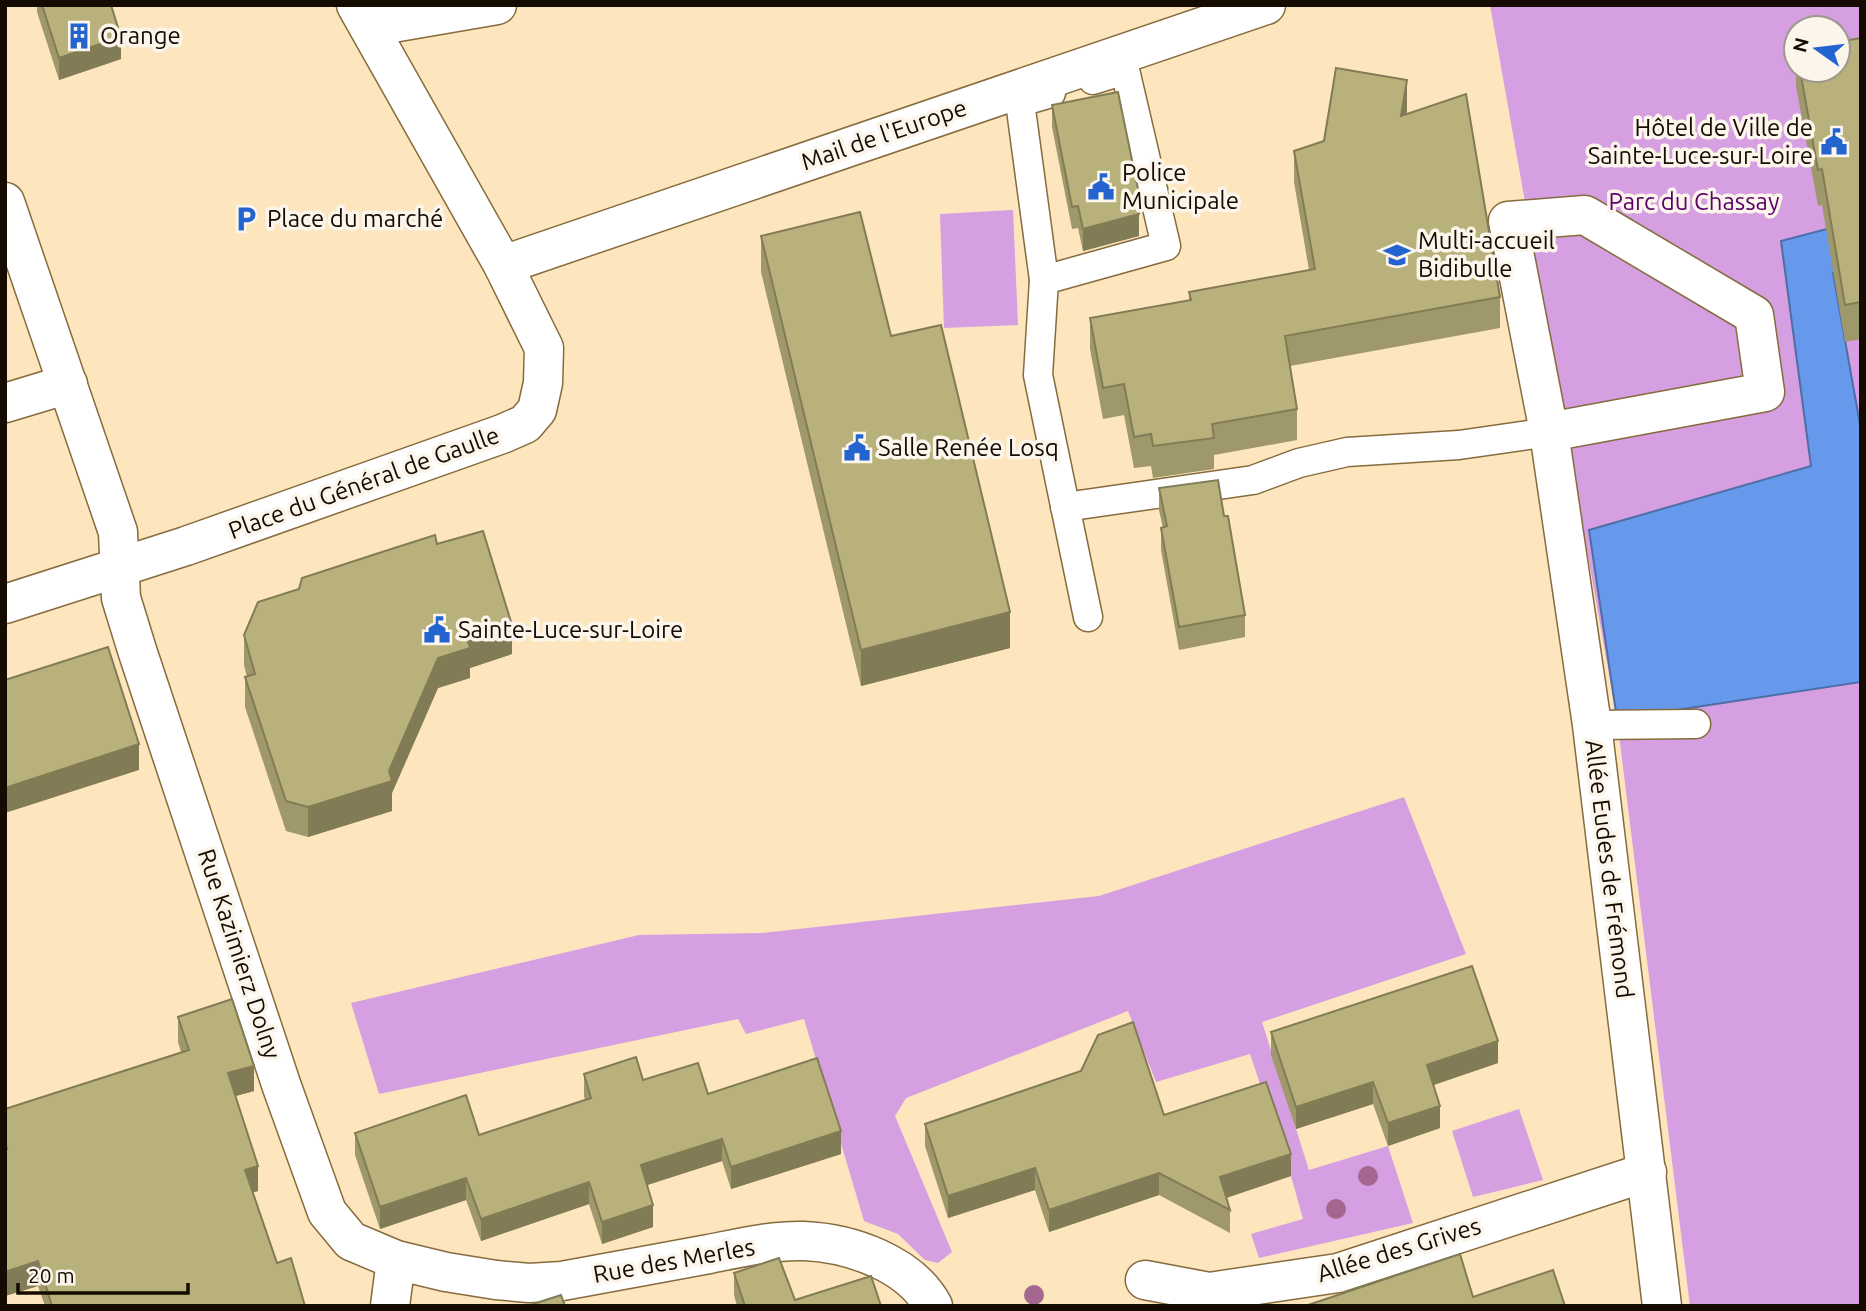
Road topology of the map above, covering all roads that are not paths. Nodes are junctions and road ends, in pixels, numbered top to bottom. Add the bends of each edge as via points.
1 (497, 5) edge
2 (1266, 5) edge
3 (362, 16) edge
4 (5, 202) edge
5 (503, 265) junction
6 (1044, 280) junction
7 (68, 384) junction
8 (5, 403) edge
9 (1549, 432) junction
10 (1065, 507) junction
11 (119, 567) junction
12 (5, 604) edge
13 (1088, 617) dead end
14 (1592, 724) junction
15 (1696, 724) dead end
16 (1647, 1172) junction
17 (396, 1260) junction
18 (1145, 1280) dead end
19 (390, 1306) edge
20 (933, 1306) edge
21 (1662, 1306) edge

1 - 3 street
2 - 5 street, Mail de l'Europe
3 - 5 street, Place du Général de Gaulle
4 - 7 street
5 - 11 street, Place du Général de Gaulle via 544,348 537,410 525,424
6 - 6 lane via 1020,102 1125,70 1166,246
6 - 10 lane via 1038,375
7 - 8 street
7 - 11 street via 118,532
9 - 9 street, Allée Eudes de Frémond via 1508,221 1585,215 1754,315 1765,392
9 - 10 lane via 1459,445 1347,452 1253,480
9 - 14 street, Allée Eudes de Frémond
10 - 13 lane
11 - 12 street, Place du Général de Gaulle
11 - 17 street, Rue Kazimierz Dolny via 121,598 137,650 327,1212 351,1241
14 - 15 lane
14 - 16 street, Allée Eudes de Frémond
16 - 18 street, Allée des Grives via 1338,1273 1209,1292
16 - 21 street, Allée Eudes de Frémond
17 - 19 street
17 - 20 street, Rue des Merles via 529,1283 803,1241 839,1245 894,1266 914,1281

